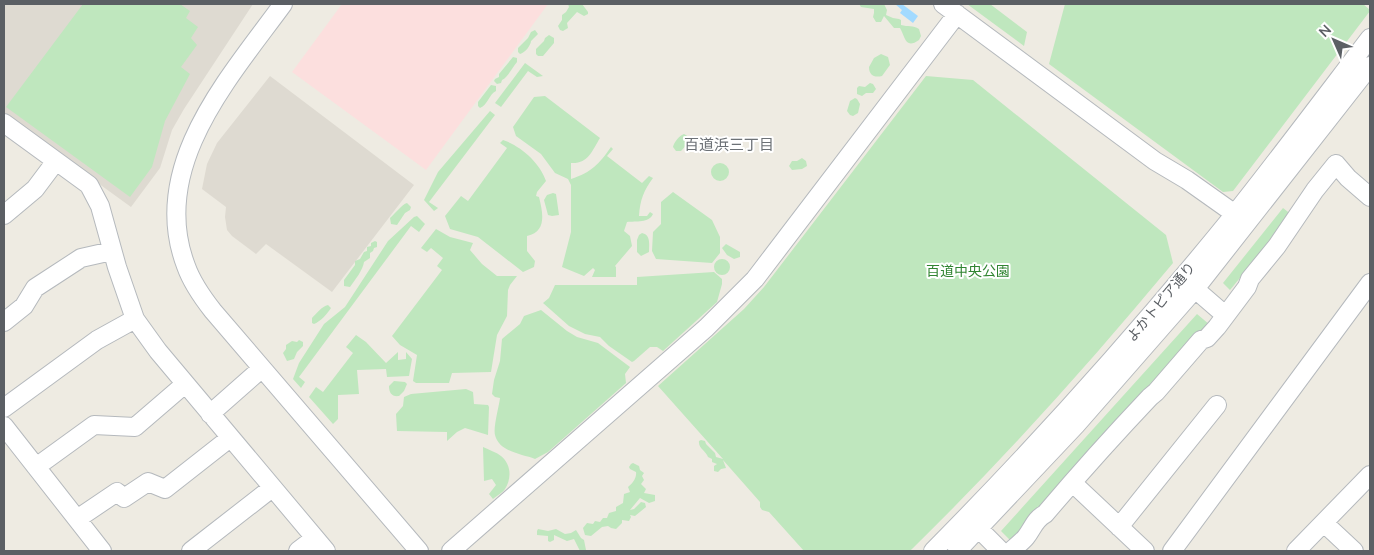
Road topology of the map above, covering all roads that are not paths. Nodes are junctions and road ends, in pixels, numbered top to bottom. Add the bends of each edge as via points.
1 (283, 4) edge
2 (950, 9) edge
3 (1370, 38) edge
4 (1370, 66) edge
5 (4, 123) edge
6 (56, 161) junction
7 (1370, 197) edge
8 (1234, 214) junction
9 (4, 215) edge
10 (112, 251) junction
11 (1370, 283) edge
12 (1195, 289) junction
13 (1225, 315) junction
14 (135, 320) junction
15 (4, 322) edge
16 (261, 369) junction
17 (185, 384) junction
18 (1217, 405) dead end
19 (4, 408) edge
20 (210, 414) junction
21 (4, 426) edge
22 (230, 438) junction
23 (36, 467) junction
24 (1370, 475) edge
25 (1077, 487) dead end
26 (272, 488) junction
27 (77, 519) junction
28 (1324, 523) junction
29 (1119, 527) junction
30 (979, 529) junction
31 (321, 545) edge
32 (102, 551) edge
33 (191, 551) edge
34 (298, 551) edge
35 (419, 551) edge
36 (451, 551) edge
37 (933, 551) edge
38 (957, 551) edge
39 (1001, 551) edge
40 (1011, 551) edge
41 (1145, 551) edge
42 (1172, 551) edge
43 (1296, 551) edge
44 (1354, 551) edge

1 - 16 street via 216,98 193,139 184,160 176,208 180,246 196,288
2 - 8 street via 1155,161
2 - 36 street via 756,279 699,334
3 - 8 street, よかトピア通り
4 - 12 street, よかトピア通り
5 - 6 street
6 - 9 street via 35,189
6 - 10 street via 89,185 100,206
7 - 13 street via 1336,164
8 - 37 street, よかトピア通り via 1079,396
10 - 14 street
10 - 15 street via 81,258 35,288 24,306
11 - 42 street
12 - 13 street
12 - 30 street, よかトピア通り via 1076,425
13 - 40 street
14 - 17 street
14 - 19 street via 97,340
16 - 20 street
16 - 35 street
17 - 20 street
17 - 23 street via 135,426 94,425
18 - 29 street
20 - 22 street
21 - 23 street
22 - 26 street
22 - 27 street via 165,489 148,482 124,498 117,492
23 - 27 street
24 - 28 street
25 - 29 street
26 - 31 street
26 - 33 street
27 - 32 street
28 - 43 street
28 - 44 street
29 - 41 street
30 - 38 street, よかトピア通り
30 - 39 street
31 - 34 street

